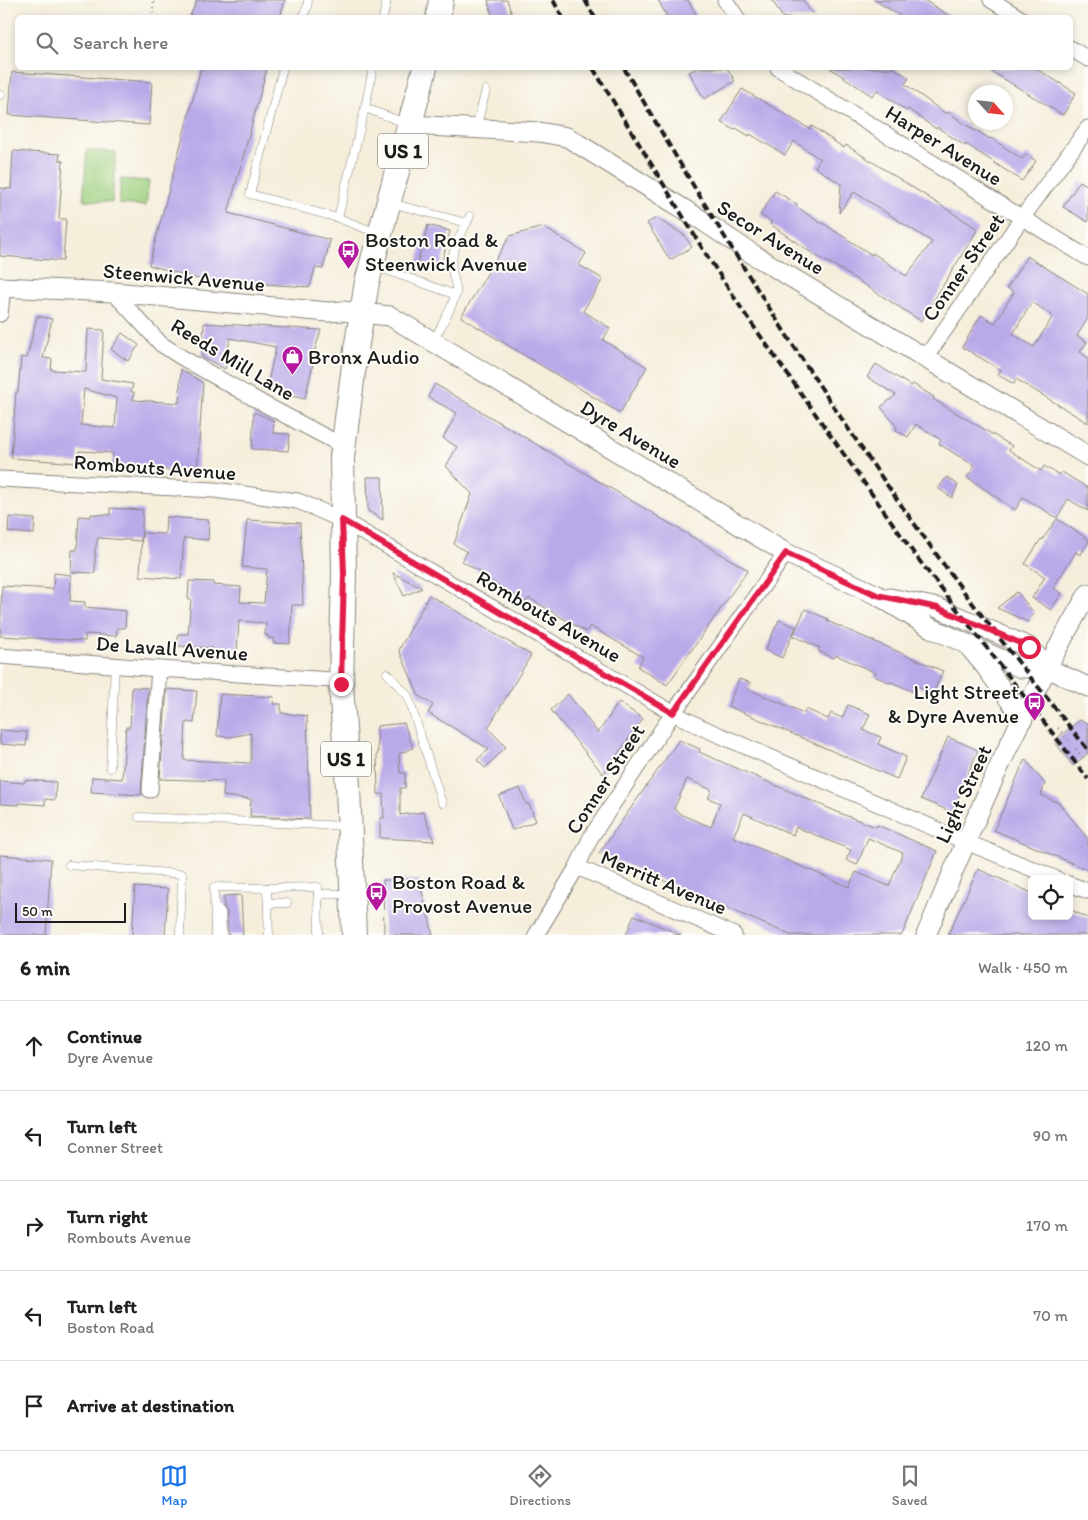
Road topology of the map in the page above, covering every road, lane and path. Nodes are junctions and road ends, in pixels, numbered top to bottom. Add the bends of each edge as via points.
1 (154, 0) edge
2 (308, 0) edge
3 (387, 0) edge
4 (441, 0) edge
5 (725, 0) edge
6 (992, 0) edge
7 (152, 15) edge
8 (304, 15) edge
9 (384, 15) edge
10 (438, 15) edge
11 (735, 15) edge
12 (1015, 15) edge
13 (1073, 50) edge
14 (1088, 59) edge
15 (282, 70) edge
16 (373, 70) edge
17 (424, 70) edge
18 (781, 70) edge
19 (486, 90) dead end
20 (364, 108) junction
21 (410, 125) junction
22 (476, 128) junction
23 (1088, 128) edge
24 (389, 203) junction
25 (338, 218) junction
26 (1022, 218) junction
27 (381, 234) junction
28 (1088, 258) edge
29 (372, 265) junction
30 (1, 287) edge
31 (113, 292) junction
32 (456, 295) junction
33 (0, 314) edge
34 (363, 314) junction
35 (433, 342) junction
36 (926, 357) junction
37 (343, 446) junction
38 (1088, 456) edge
39 (0, 479) edge
40 (342, 520) junction
41 (786, 553) junction
42 (1088, 594) edge
43 (877, 595) junction
44 (966, 644) junction
45 (0, 656) edge
46 (115, 665) junction
47 (1047, 668) junction
48 (159, 669) junction
49 (386, 673) dead end
50 (341, 684) junction
51 (1088, 687) edge
52 (673, 713) junction
53 (1023, 718) junction
54 (1058, 728) dead end
55 (1068, 740) dead end
56 (1076, 749) dead end
57 (1085, 761) dead end
58 (110, 768) dead end
59 (150, 790) dead end
60 (442, 803) dead end
61 (139, 817) dead end
62 (348, 826) junction
63 (966, 842) junction
64 (69, 865) dead end
65 (576, 867) junction
66 (1047, 875) edge
67 (1073, 885) edge
68 (267, 888) junction
69 (1088, 891) edge
70 (352, 894) junction
71 (317, 900) junction
72 (286, 903) dead end
73 (268, 904) junction
74 (214, 905) junction
75 (180, 935) edge
76 (215, 935) edge
77 (222, 935) edge
78 (269, 935) edge
79 (319, 935) edge
80 (354, 935) edge
81 (536, 935) edge
82 (734, 935) edge
83 (926, 935) edge

1 - 7 path
2 - 8 lane
3 - 9 lane
4 - 10 main road
5 - 11 street
6 - 12 street
13 - 14 street
15 - 25 lane via 250,194
16 - 20 lane
17 - 21 main road, US 1
18 - 26 street, Harper Avenue
19 - 22 lane
20 - 21 lane
20 - 25 lane
21 - 22 street, Secor Avenue
21 - 24 main road, US 1
22 - 36 street, Secor Avenue via 568,137 754,255
23 - 26 street, Conner Street
24 - 27 main road, US 1
24 - 32 lane via 469,219 453,256 451,269
25 - 27 lane
26 - 28 street, Harper Avenue
26 - 36 street, Conner Street
27 - 29 main road, US 1
29 - 32 lane
29 - 34 main road, US 1
30 - 31 street, Steenwick Avenue
30 - 33 street
31 - 34 street, Steenwick Avenue
31 - 37 street, Reeds Mill Lane via 161,344
32 - 35 lane
34 - 35 street, Dyre Avenue via 390,316
34 - 37 main road, US 1
35 - 41 street, Dyre Avenue
36 - 38 street, Secor Avenue
37 - 40 main road, US 1
39 - 40 street, Rombouts Avenue via 214,490 298,501
40 - 50 main road, US 1
40 - 52 street, Rombouts Avenue
41 - 43 street, Dyre Avenue
41 - 52 street, Conner Street
42 - 47 street, Light Street
43 - 44 street, Dyre Avenue via 931,628
43 - 47 street, Dyre Avenue via 938,608 1029,647
44 - 47 street, Dyre Avenue via 1021,668
44 - 53 street
45 - 46 street, De Lavall Avenue
46 - 48 street, De Lavall Avenue
46 - 58 lane
47 - 51 street, Dyre Avenue
47 - 53 street, Light Street
48 - 50 street, De Lavall Avenue via 332,680
48 - 59 street
49 - 60 lane via 408,696
50 - 62 main road, US 1
52 - 63 street, Rombouts Avenue
52 - 65 street, Conner Street via 591,837
53 - 63 street, Light Street
54 - 55 path
56 - 57 path
61 - 62 lane
62 - 70 main road, US 1
63 - 66 street, Rombouts Avenue
63 - 83 street, Light Street
64 - 75 lane via 182,874
65 - 81 street, Conner Street
65 - 82 street, Merritt Avenue
67 - 69 street
68 - 71 lane via 318,887
68 - 73 lane
68 - 74 lane via 214,887
70 - 71 lane
70 - 80 main road, US 1
71 - 79 lane
72 - 73 lane
73 - 78 lane
74 - 76 lane
74 - 77 lane via 221,912

